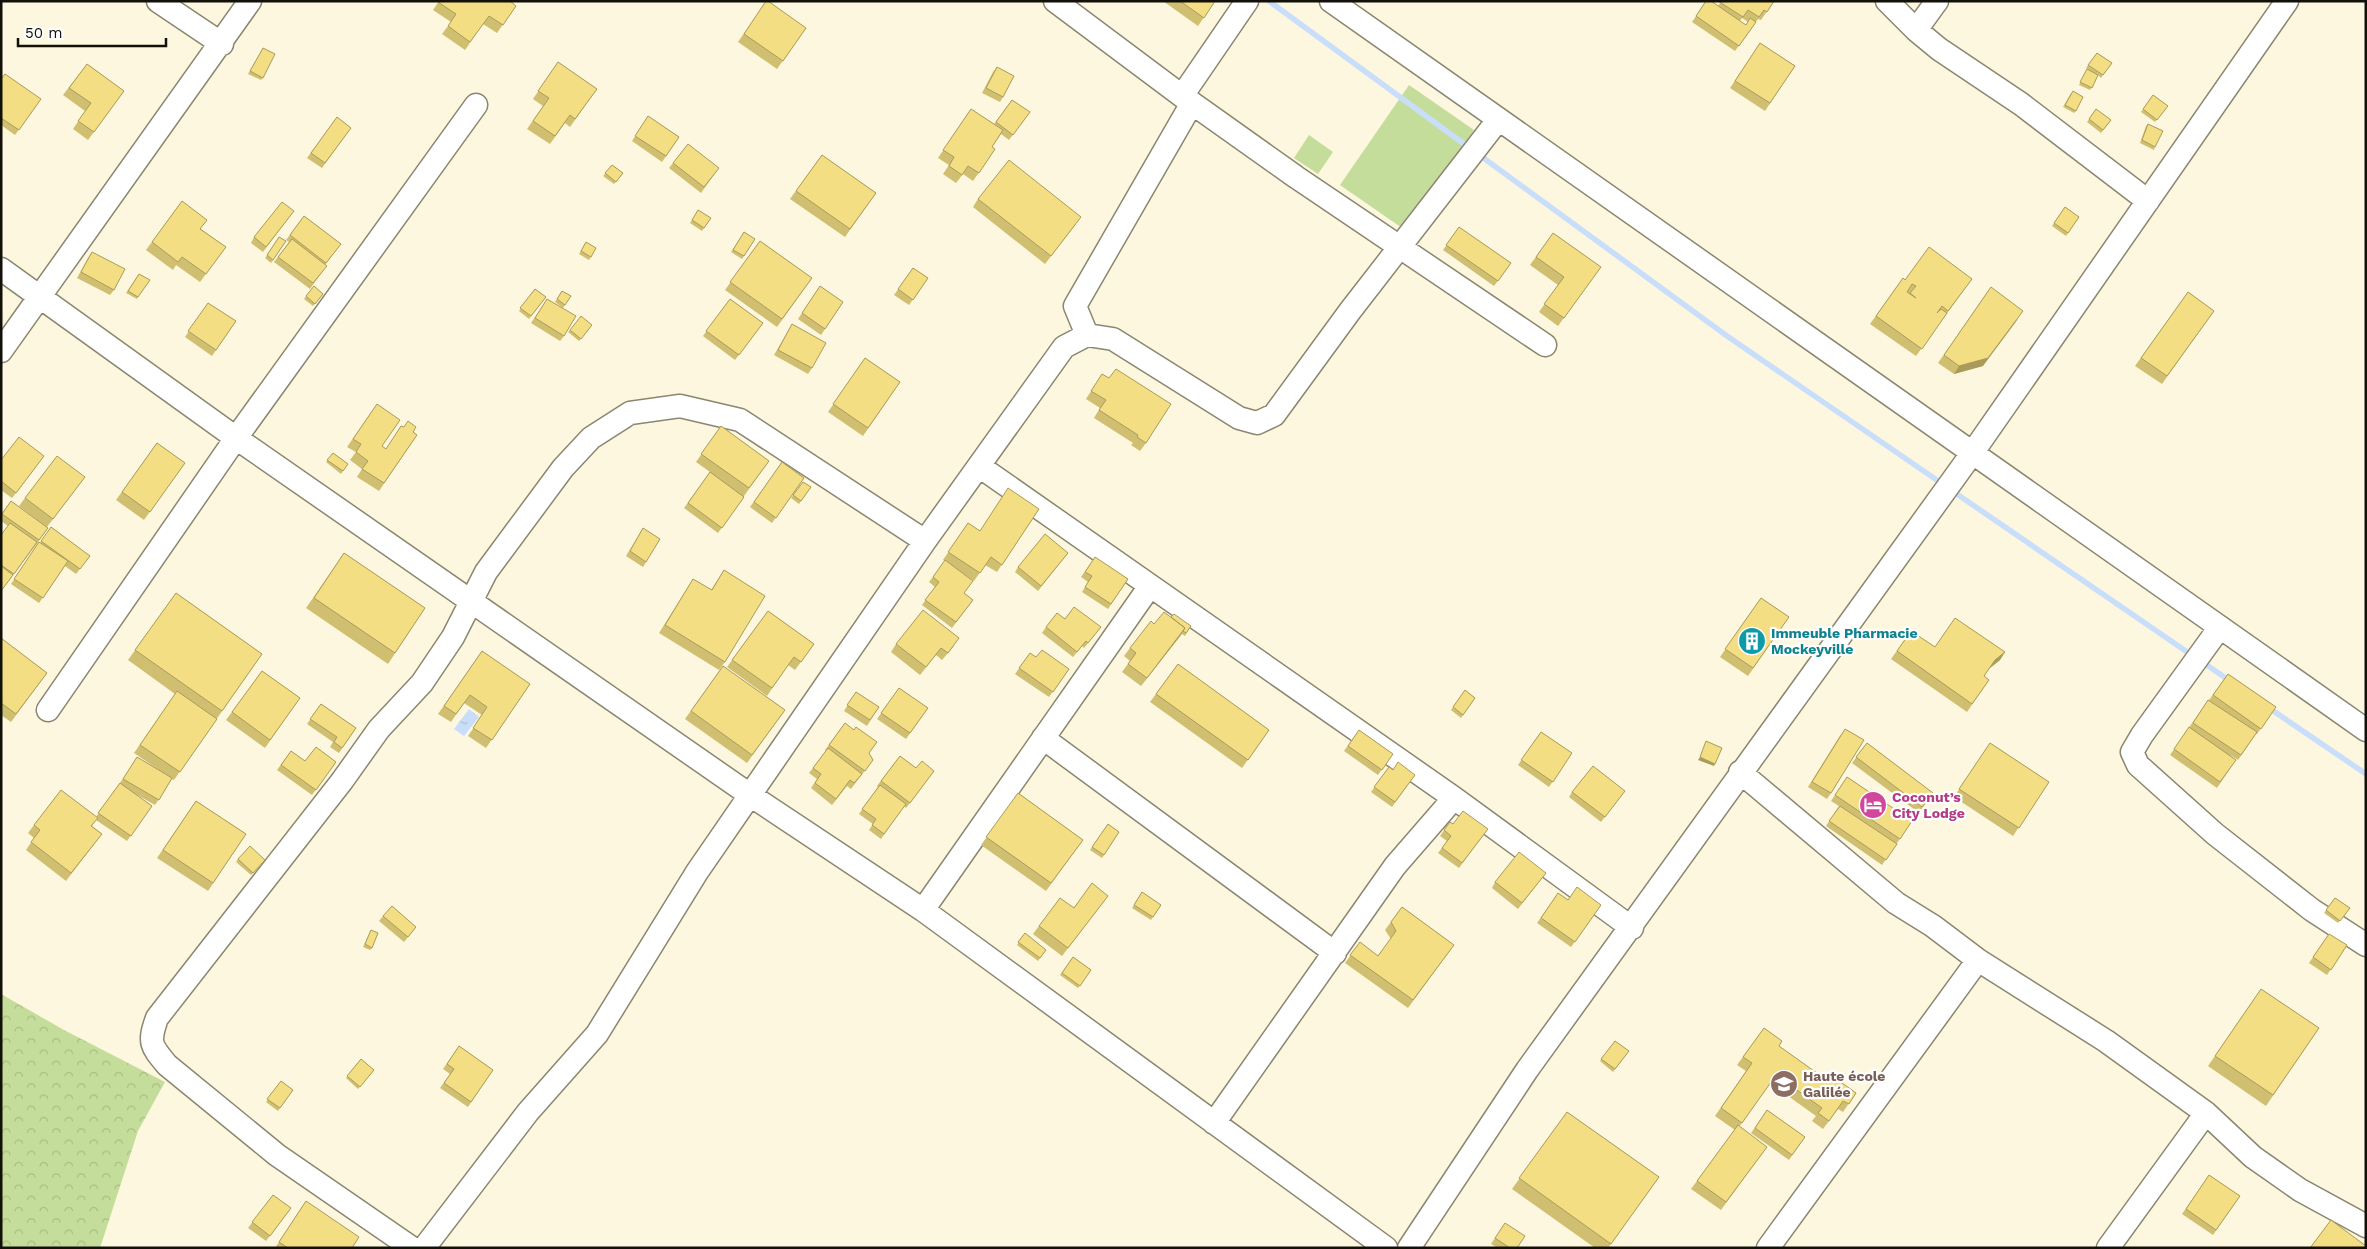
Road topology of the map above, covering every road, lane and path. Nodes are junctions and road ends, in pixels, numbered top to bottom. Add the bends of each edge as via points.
1 (158, 1) edge
2 (250, 1) edge
3 (1055, 1) edge
4 (1247, 1) edge
5 (1331, 1) edge
6 (1888, 1) edge
7 (1937, 1) edge
8 (2287, 1) edge
9 (1916, 30) junction
10 (222, 44) junction
11 (1187, 100) junction
12 (476, 105) dead end
13 (1498, 120) junction
14 (2148, 201) junction
15 (1401, 248) junction
16 (1, 269) edge
17 (40, 296) junction
18 (1087, 335) junction
19 (1545, 345) dead end
20 (1, 351) edge
21 (236, 438) junction
22 (1972, 452) junction
23 (979, 466) junction
24 (925, 541) junction
25 (1150, 586) junction
26 (471, 600) junction
27 (2220, 627) junction
28 (48, 710) dead end
29 (2366, 730) edge
30 (1043, 738) junction
31 (1740, 772) junction
32 (750, 795) junction
33 (1454, 798) junction
34 (922, 910) junction
35 (1632, 928) junction
36 (2366, 945) edge
37 (1335, 953) junction
38 (1978, 960) junction
39 (2206, 1113) junction
40 (1214, 1123) junction
41 (2366, 1226) edge
42 (412, 1248) edge
43 (424, 1248) edge
44 (1386, 1248) edge
45 (1409, 1248) edge
46 (1768, 1248) edge
47 (2108, 1248) edge

1 - 10 street
2 - 10 street
3 - 11 street
4 - 11 street
5 - 13 street
6 - 9 street
7 - 9 street
8 - 14 street
9 - 14 street via 2021,104
10 - 17 street
11 - 15 street
11 - 18 street via 1075,306
12 - 21 street
13 - 15 street
13 - 22 street
14 - 22 street
15 - 18 street via 1274,415 1257,422 1239,418 1113,339
15 - 19 street
16 - 17 street
17 - 20 street
17 - 21 street
18 - 23 street via 1064,347
21 - 26 street
21 - 28 street
22 - 27 street
22 - 31 street
23 - 24 street
23 - 25 street
24 - 26 street via 740,420 680,406 630,413 591,438 529,512 486,572
24 - 32 street
25 - 30 street
25 - 33 street
26 - 32 street
26 - 42 street via 453,637 422,683 379,729 157,1018 151,1035 152,1047 167,1065 215,1106 277,1155
27 - 29 street
27 - 36 street via 2142,735 2132,752 2138,766 2215,834 2297,899
30 - 34 street
30 - 37 street
31 - 35 street
31 - 38 street via 1896,903
32 - 34 street
32 - 43 street via 697,872 596,1034 528,1112
33 - 35 street
33 - 37 street via 1395,866
34 - 40 street
35 - 45 street via 1527,1070
37 - 40 street
38 - 39 street via 2106,1041
38 - 46 street
39 - 41 street via 2253,1157 2300,1190
39 - 47 street
40 - 44 street

